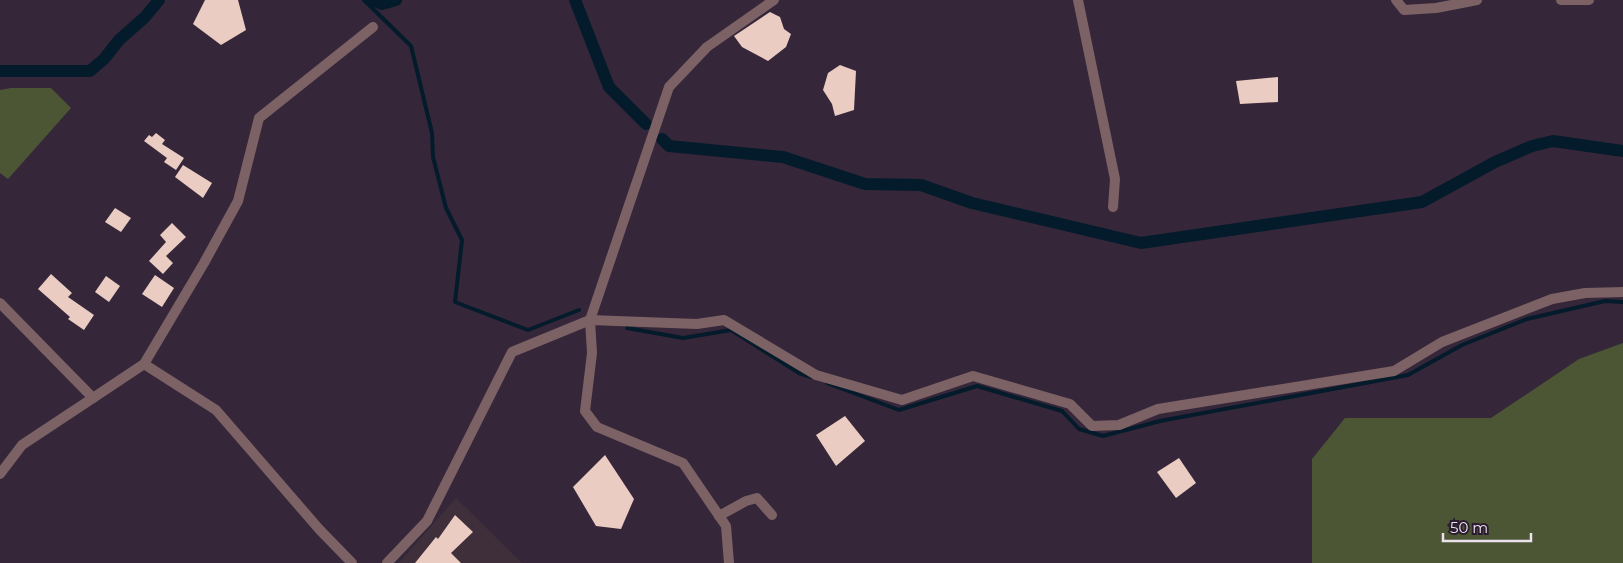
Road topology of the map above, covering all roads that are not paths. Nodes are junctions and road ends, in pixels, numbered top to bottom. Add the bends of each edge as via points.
1 (774, 0) edge
2 (1078, 0) edge
3 (1396, 0) edge
4 (1477, 0) edge
5 (1561, 0) edge
6 (1589, 0) edge
7 (373, 27) dead end
8 (1113, 207) dead end
9 (1623, 292) edge
10 (0, 303) edge
11 (590, 320) junction
12 (144, 364) junction
13 (93, 398) junction
14 (0, 474) edge
15 (772, 515) dead end
16 (719, 516) junction
17 (352, 563) edge
18 (387, 563) edge
19 (729, 563) edge

1 - 11 street via 707,47 669,87
2 - 8 street via 1115,178
3 - 4 street via 1404,10
5 - 6 street
7 - 12 street via 259,118 238,201
9 - 11 street via 1585,293 1552,299 1442,342 1394,370 1158,409 1120,425 1092,426 1070,404 973,376 902,400 816,375 724,320 697,324
10 - 13 street
11 - 16 street via 592,353 584,411 597,428 682,463
11 - 18 street via 512,352 427,521
12 - 13 street
12 - 17 street via 216,410
13 - 14 street via 22,445
15 - 16 street via 757,498
16 - 19 street via 726,526

